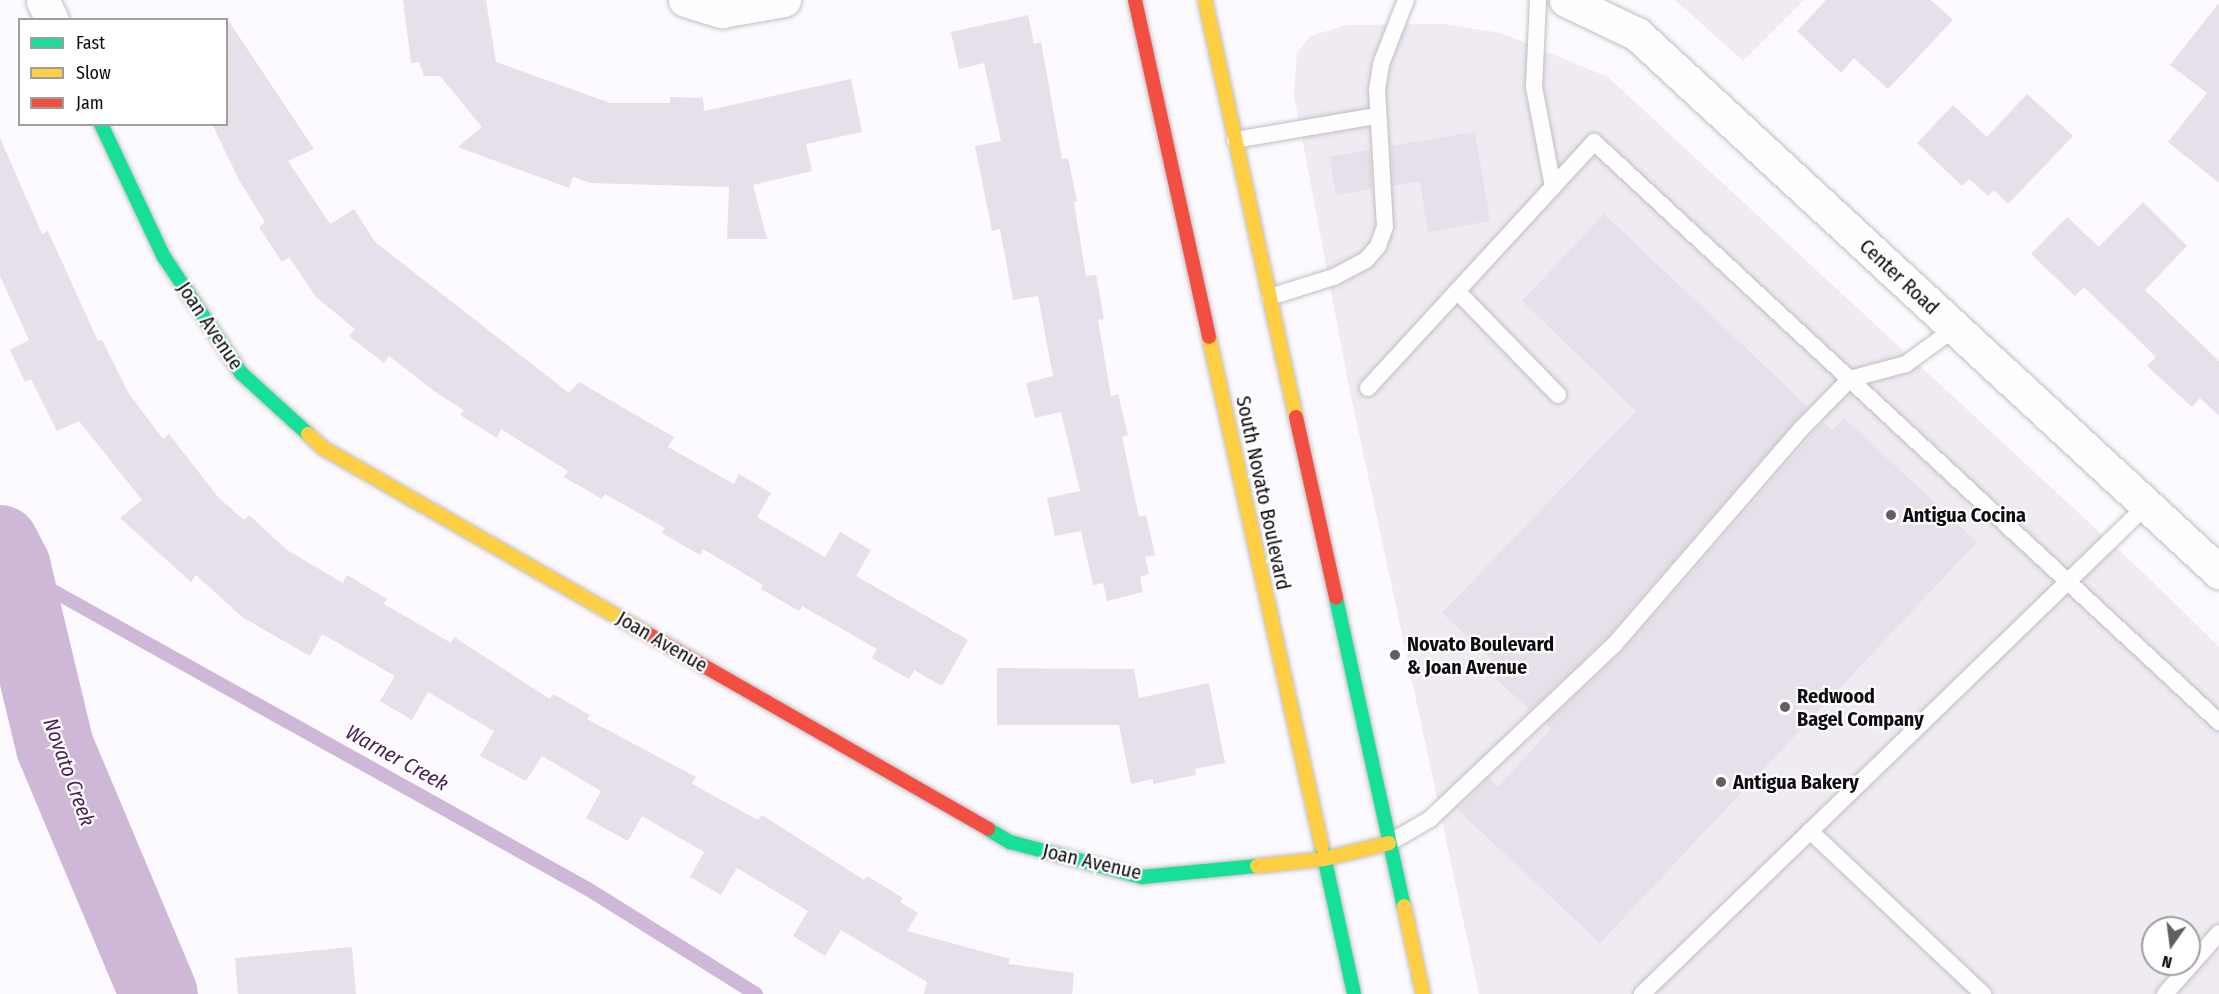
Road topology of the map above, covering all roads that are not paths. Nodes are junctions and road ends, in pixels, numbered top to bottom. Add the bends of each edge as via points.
1 (685, 0) edge
2 (784, 0) edge
3 (1135, 0) edge
4 (1205, 0) edge
5 (1406, 0) edge
6 (1538, 0) edge
7 (1566, 0) edge
8 (1376, 116) junction
9 (102, 126) edge
10 (1235, 140) junction
11 (1553, 188) junction
12 (1457, 291) junction
13 (1269, 297) junction
14 (1955, 328) junction
15 (1850, 379) junction
16 (1368, 388) dead end
17 (1558, 395) dead end
18 (2146, 505) junction
19 (2219, 572) edge
20 (2068, 581) junction
21 (2219, 722) edge
22 (1810, 831) junction
23 (1389, 843) junction
24 (1324, 860) junction
25 (2219, 933) edge
26 (1354, 994) edge
27 (1423, 994) edge
28 (1642, 994) edge
29 (1983, 994) edge
30 (2165, 994) edge

1 - 2 street via 722,11
3 - 24 main road, South Novato Boulevard
4 - 10 main road
5 - 8 lane via 1381,64
6 - 11 lane via 1534,87
7 - 14 street, Center Road via 1637,34
8 - 10 lane
8 - 13 lane via 1385,227 1378,246 1366,260 1334,277
9 - 24 main road, Joan Avenue via 164,257 240,373 322,448 1010,842 1142,877
10 - 13 main road
11 - 12 lane
11 - 15 lane via 1594,142
12 - 16 lane
12 - 17 lane
13 - 23 main road
14 - 15 lane via 1906,364
14 - 18 street, Center Road
15 - 20 lane
15 - 23 lane via 1794,437 1614,645 1430,819
18 - 19 street, Center Road
18 - 20 lane
20 - 21 lane
20 - 22 lane
22 - 28 lane
22 - 29 lane
23 - 24 main road, Joan Avenue
23 - 27 main road
24 - 26 main road, South Novato Boulevard
25 - 30 lane

